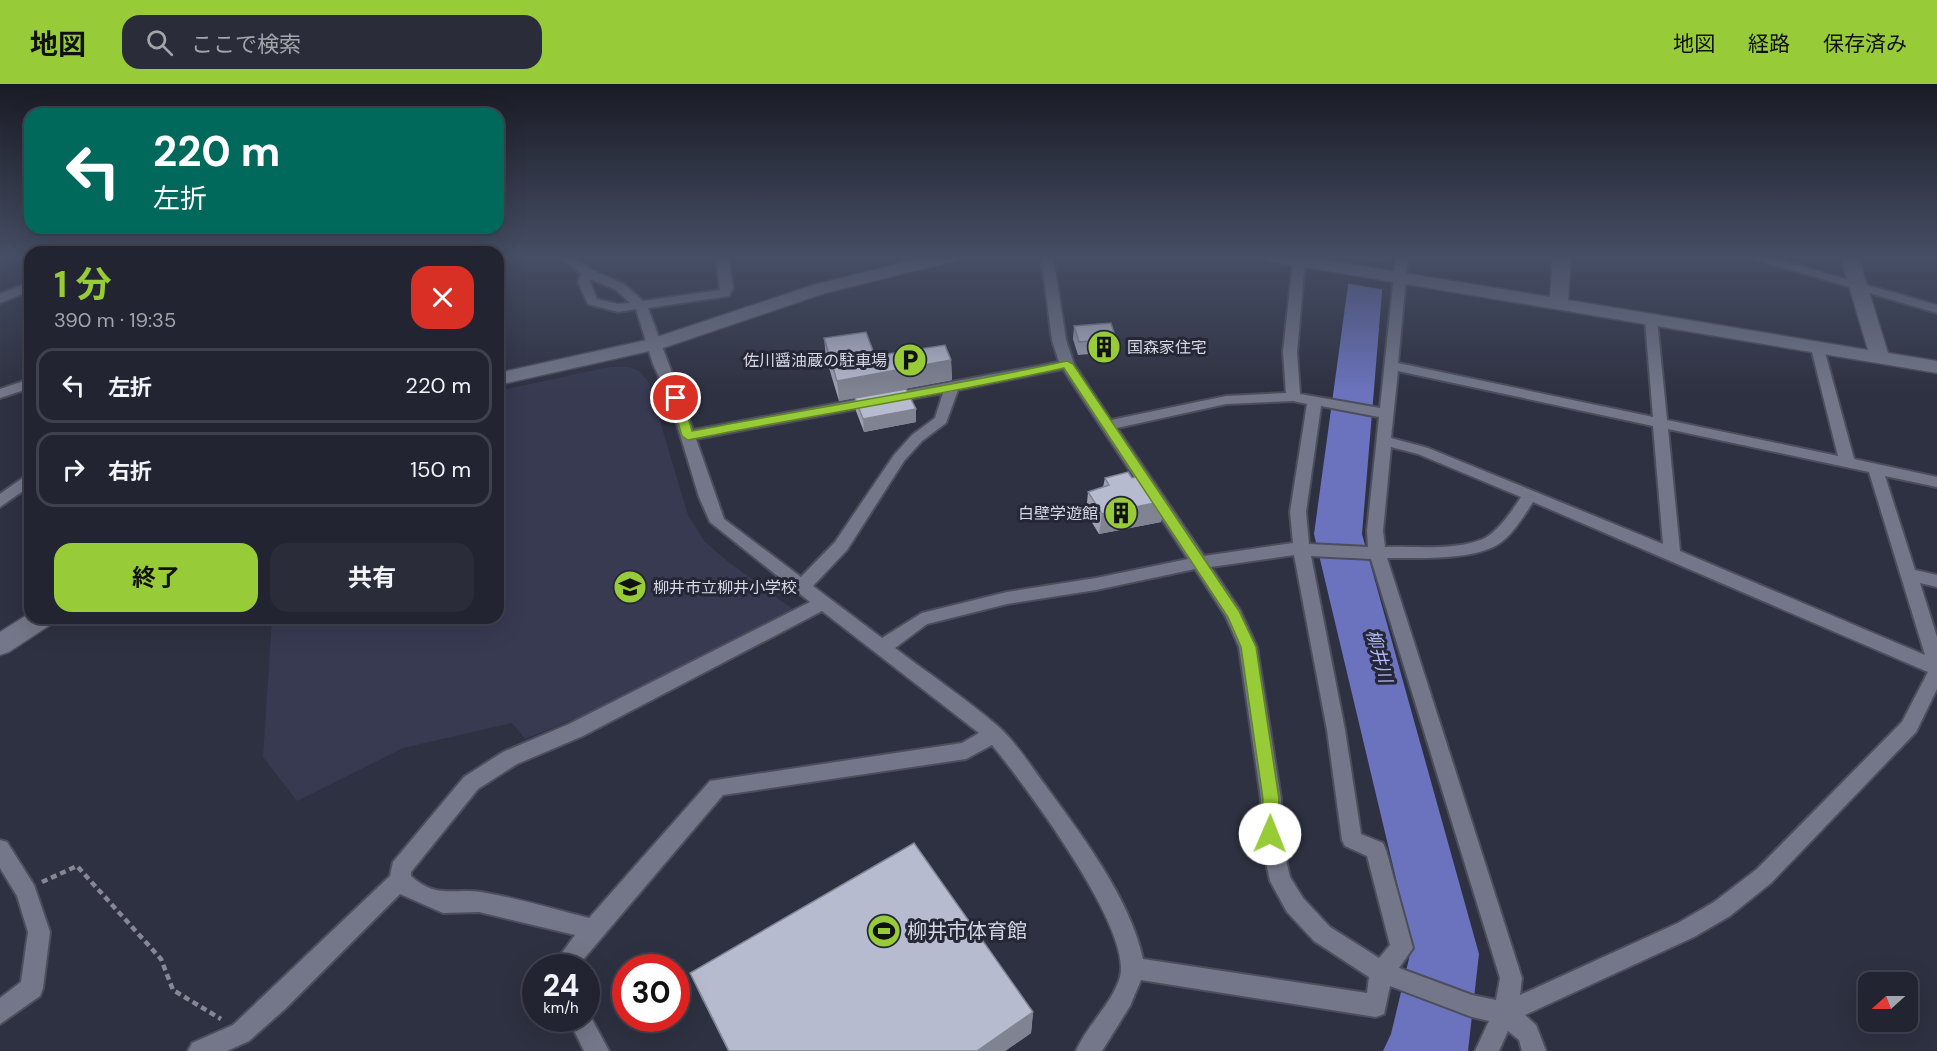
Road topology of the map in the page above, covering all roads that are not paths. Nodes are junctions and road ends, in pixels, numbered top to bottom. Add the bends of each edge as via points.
1 (592, 301) edge
2 (636, 301) edge
3 (672, 301) edge
4 (783, 301) edge
5 (1053, 301) edge
6 (1295, 301) edge
7 (1392, 301) edge
8 (1536, 301) edge
9 (1560, 301) edge
10 (1861, 301) edge
11 (1907, 301) edge
12 (1560, 305) junction
13 (641, 306) junction
14 (1937, 309) edge
15 (1651, 320) junction
16 (656, 344) junction
17 (1818, 348) junction
18 (1880, 358) junction
19 (1067, 364) junction
20 (1390, 365) junction
21 (1937, 367) edge
22 (504, 378) edge
23 (24, 385) edge
24 (951, 390) junction
25 (0, 394) edge
26 (1293, 397) junction
27 (1322, 401) junction
28 (1383, 412) junction
29 (1662, 422) junction
30 (1108, 425) junction
31 (688, 436) junction
32 (1384, 441) junction
33 (1847, 463) junction
34 (1876, 470) junction
35 (1937, 482) edge
36 (24, 483) edge
37 (1530, 495) junction
38 (0, 502) edge
39 (1305, 548) junction
40 (1373, 553) junction
41 (1672, 554) junction
42 (1200, 563) junction
43 (1908, 574) junction
44 (1937, 581) edge
45 (803, 586) junction
46 (824, 602) junction
47 (32, 624) edge
48 (0, 645) edge
49 (883, 647) junction
50 (1937, 668) edge
51 (994, 734) junction
52 (0, 849) edge
53 (401, 881) junction
54 (593, 929) junction
55 (572, 954) edge
56 (1133, 968) junction
57 (1389, 975) junction
58 (0, 1012) edge
59 (1505, 1013) junction
60 (587, 1032) edge
61 (200, 1051) edge
62 (597, 1051) edge
63 (1088, 1051) edge
64 (1487, 1051) edge
65 (1534, 1051) edge

1 - 13 street via 618,308
2 - 13 street
3 - 13 street
4 - 16 street
5 - 19 street
6 - 26 street via 1290,352
7 - 20 street
8 - 12 street
9 - 12 street
10 - 18 street
11 - 14 street
12 - 15 street
13 - 16 street
15 - 17 street
15 - 29 street
16 - 22 street
16 - 31 street
17 - 18 street
17 - 33 street
18 - 21 street
19 - 24 street
19 - 30 street
20 - 28 street
20 - 29 street
23 - 25 street
24 - 31 street via 829,408
24 - 45 street via 941,420 899,458 841,546
26 - 27 street
26 - 30 street via 1226,400
27 - 28 street
27 - 39 street via 1298,512
28 - 32 street
29 - 33 street
29 - 41 street
30 - 42 street
31 - 45 street via 706,497 718,522
32 - 37 street via 1423,451
32 - 40 street
33 - 34 street
34 - 35 street
34 - 43 street
36 - 38 street
37 - 40 street via 1515,518 1489,543 1448,551
37 - 41 street
39 - 40 street
39 - 42 street
39 - 57 street via 1352,840 1376,850 1402,948
40 - 59 street via 1511,978
41 - 50 street
42 - 49 street via 1007,598 922,619
42 - 57 street via 1234,615 1248,647 1271,799 1272,844 1281,881 1295,905 1322,934
43 - 44 street
43 - 50 street
45 - 46 street
46 - 49 street
46 - 53 street via 576,730 510,758 471,783 400,868
47 - 48 street
49 - 51 street
50 - 59 street via 1909,727 1764,876 1722,909 1686,930
51 - 54 street via 966,751 717,787
51 - 56 street via 1016,759 1114,906 1127,937
52 - 58 street via 26,892 39,932 32,988
53 - 54 street via 443,903 479,902
53 - 61 street via 241,1033
54 - 55 street
56 - 57 street via 1376,1006
56 - 63 street via 1118,1006
57 - 59 street via 1472,1006
59 - 64 street
59 - 65 street via 1528,1033
60 - 62 street

